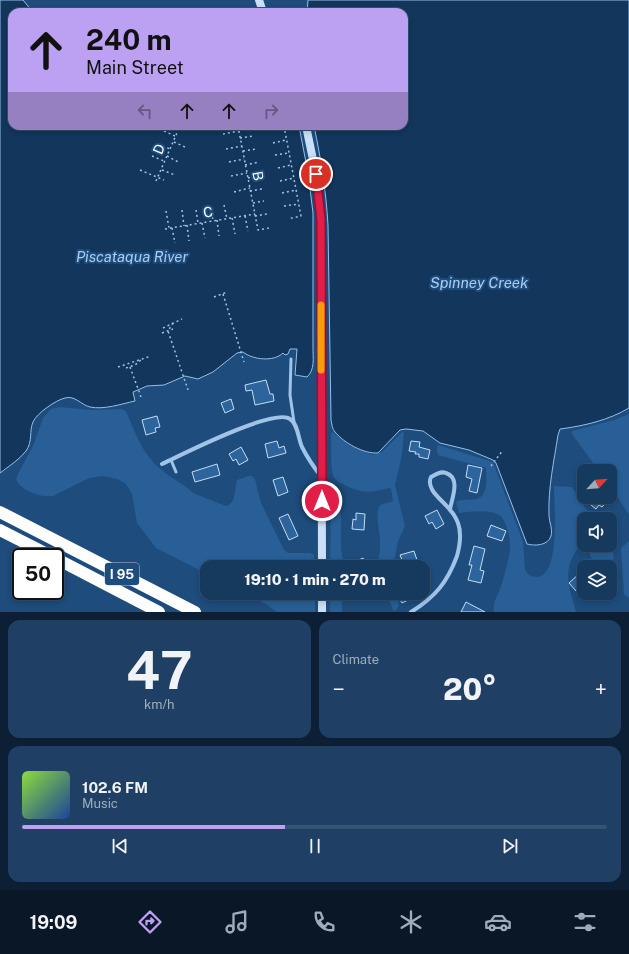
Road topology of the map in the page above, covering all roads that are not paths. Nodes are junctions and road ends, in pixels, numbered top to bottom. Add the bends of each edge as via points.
1 (307, 130) edge
2 (291, 359) dead end
3 (294, 424) junction
4 (171, 460) junction
5 (162, 464) dead end
6 (176, 472) dead end
7 (322, 476) junction
8 (450, 508) junction
9 (0, 512) edge
10 (0, 530) edge
11 (36, 548) edge
12 (322, 560) edge
13 (64, 562) edge
14 (322, 600) edge
15 (160, 612) edge
16 (195, 612) edge
17 (322, 612) edge
18 (411, 612) edge

1 - 7 main road via 315,166 320,211
2 - 3 lane via 290,395
3 - 4 street via 290,418 282,416 254,423
3 - 7 street via 302,446 314,468
4 - 5 street
4 - 6 lane
7 - 12 main road
8 - 8 street via 437,495 430,483 431,477 438,473 445,472 454,482 455,491
8 - 18 street via 458,522 461,535 452,567 438,591
9 - 16 highway, I 95
10 - 11 highway, I 95
13 - 15 highway, I 95
14 - 17 main road

